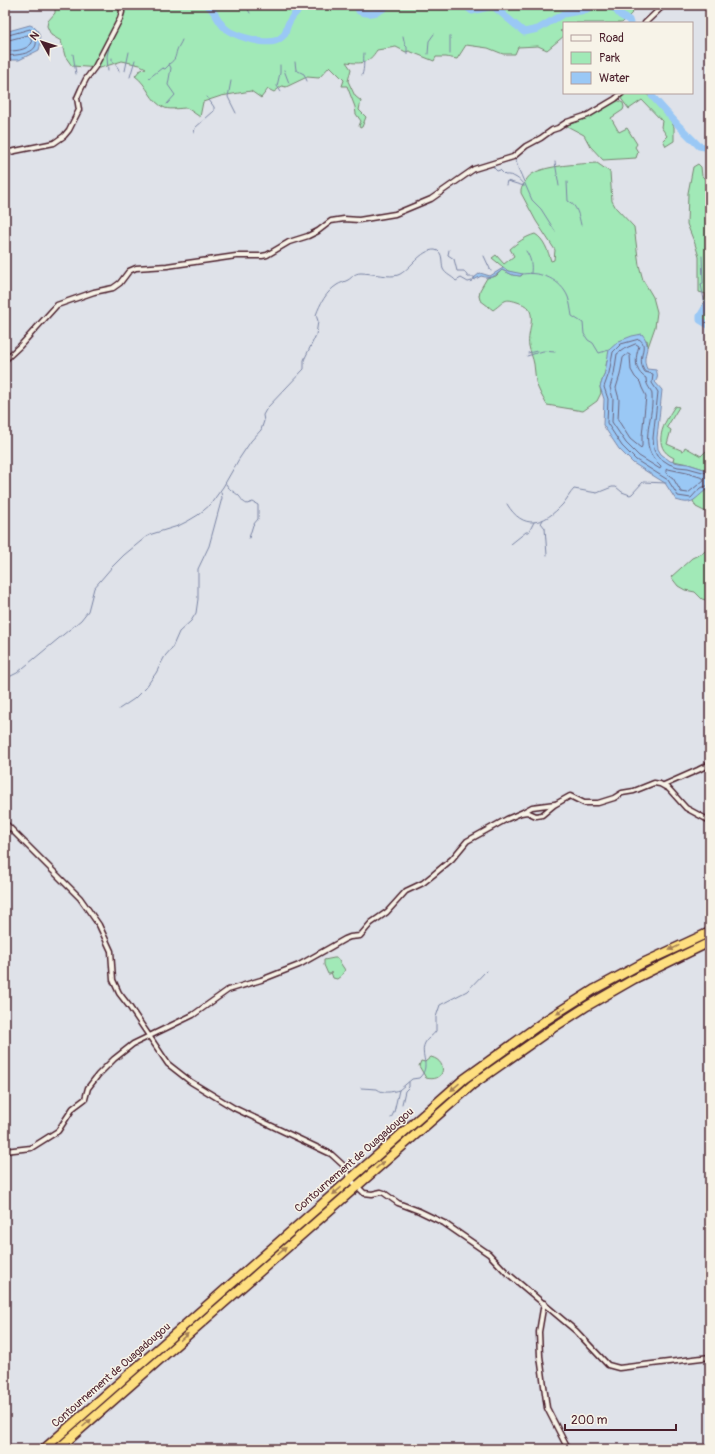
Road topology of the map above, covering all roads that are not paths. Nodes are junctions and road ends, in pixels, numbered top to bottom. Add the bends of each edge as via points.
1 (121, 5) edge
2 (664, 5) edge
3 (646, 22) edge
4 (621, 94) edge
5 (5, 153) edge
6 (5, 360) edge
7 (710, 764) edge
8 (664, 785) junction
9 (556, 804) junction
10 (521, 813) junction
11 (710, 821) edge
12 (5, 823) edge
13 (710, 932) edge
14 (710, 942) edge
15 (149, 1036) junction
16 (5, 1151) edge
17 (350, 1179) junction
18 (356, 1186) junction
19 (544, 1303) junction
20 (710, 1357) edge
21 (44, 1449) edge
22 (58, 1449) edge
23 (568, 1449) edge

1 - 5 street via 120,20 77,98 79,110 69,130 54,143
2 - 3 street
4 - 6 street via 588,115 552,130 513,157 474,169 431,199 395,214 332,222 267,255 236,256 129,271 113,288 57,305
7 - 8 street
8 - 9 street via 654,783 598,802 584,803 570,796
8 - 11 street via 686,808
9 - 10 street via 532,807
9 - 10 street via 539,816
10 - 15 street via 467,841 433,875 406,891 360,936 350,937 293,967 228,990 193,1015
12 - 15 street via 80,898 99,925 111,951 113,980
13 -> 17 highway, Contournement de Ouagadougou via 643,963 546,1020 464,1079
18 -> 14 highway, Contournement de Ouagadougou via 472,1085 540,1036 634,979
15 - 16 street via 133,1044 98,1075 88,1088 85,1099 73,1108 58,1131 32,1148
15 - 17 street via 168,1064 191,1082 234,1108 331,1154 343,1165
17 - 18 street
17 -> 21 highway, Contournement de Ouagadougou
18 - 19 street via 364,1193 384,1193 398,1203 444,1223 489,1254 506,1272
22 -> 18 highway, Contournement de Ouagadougou
19 - 20 street via 613,1367
19 - 23 street via 539,1332 547,1408

